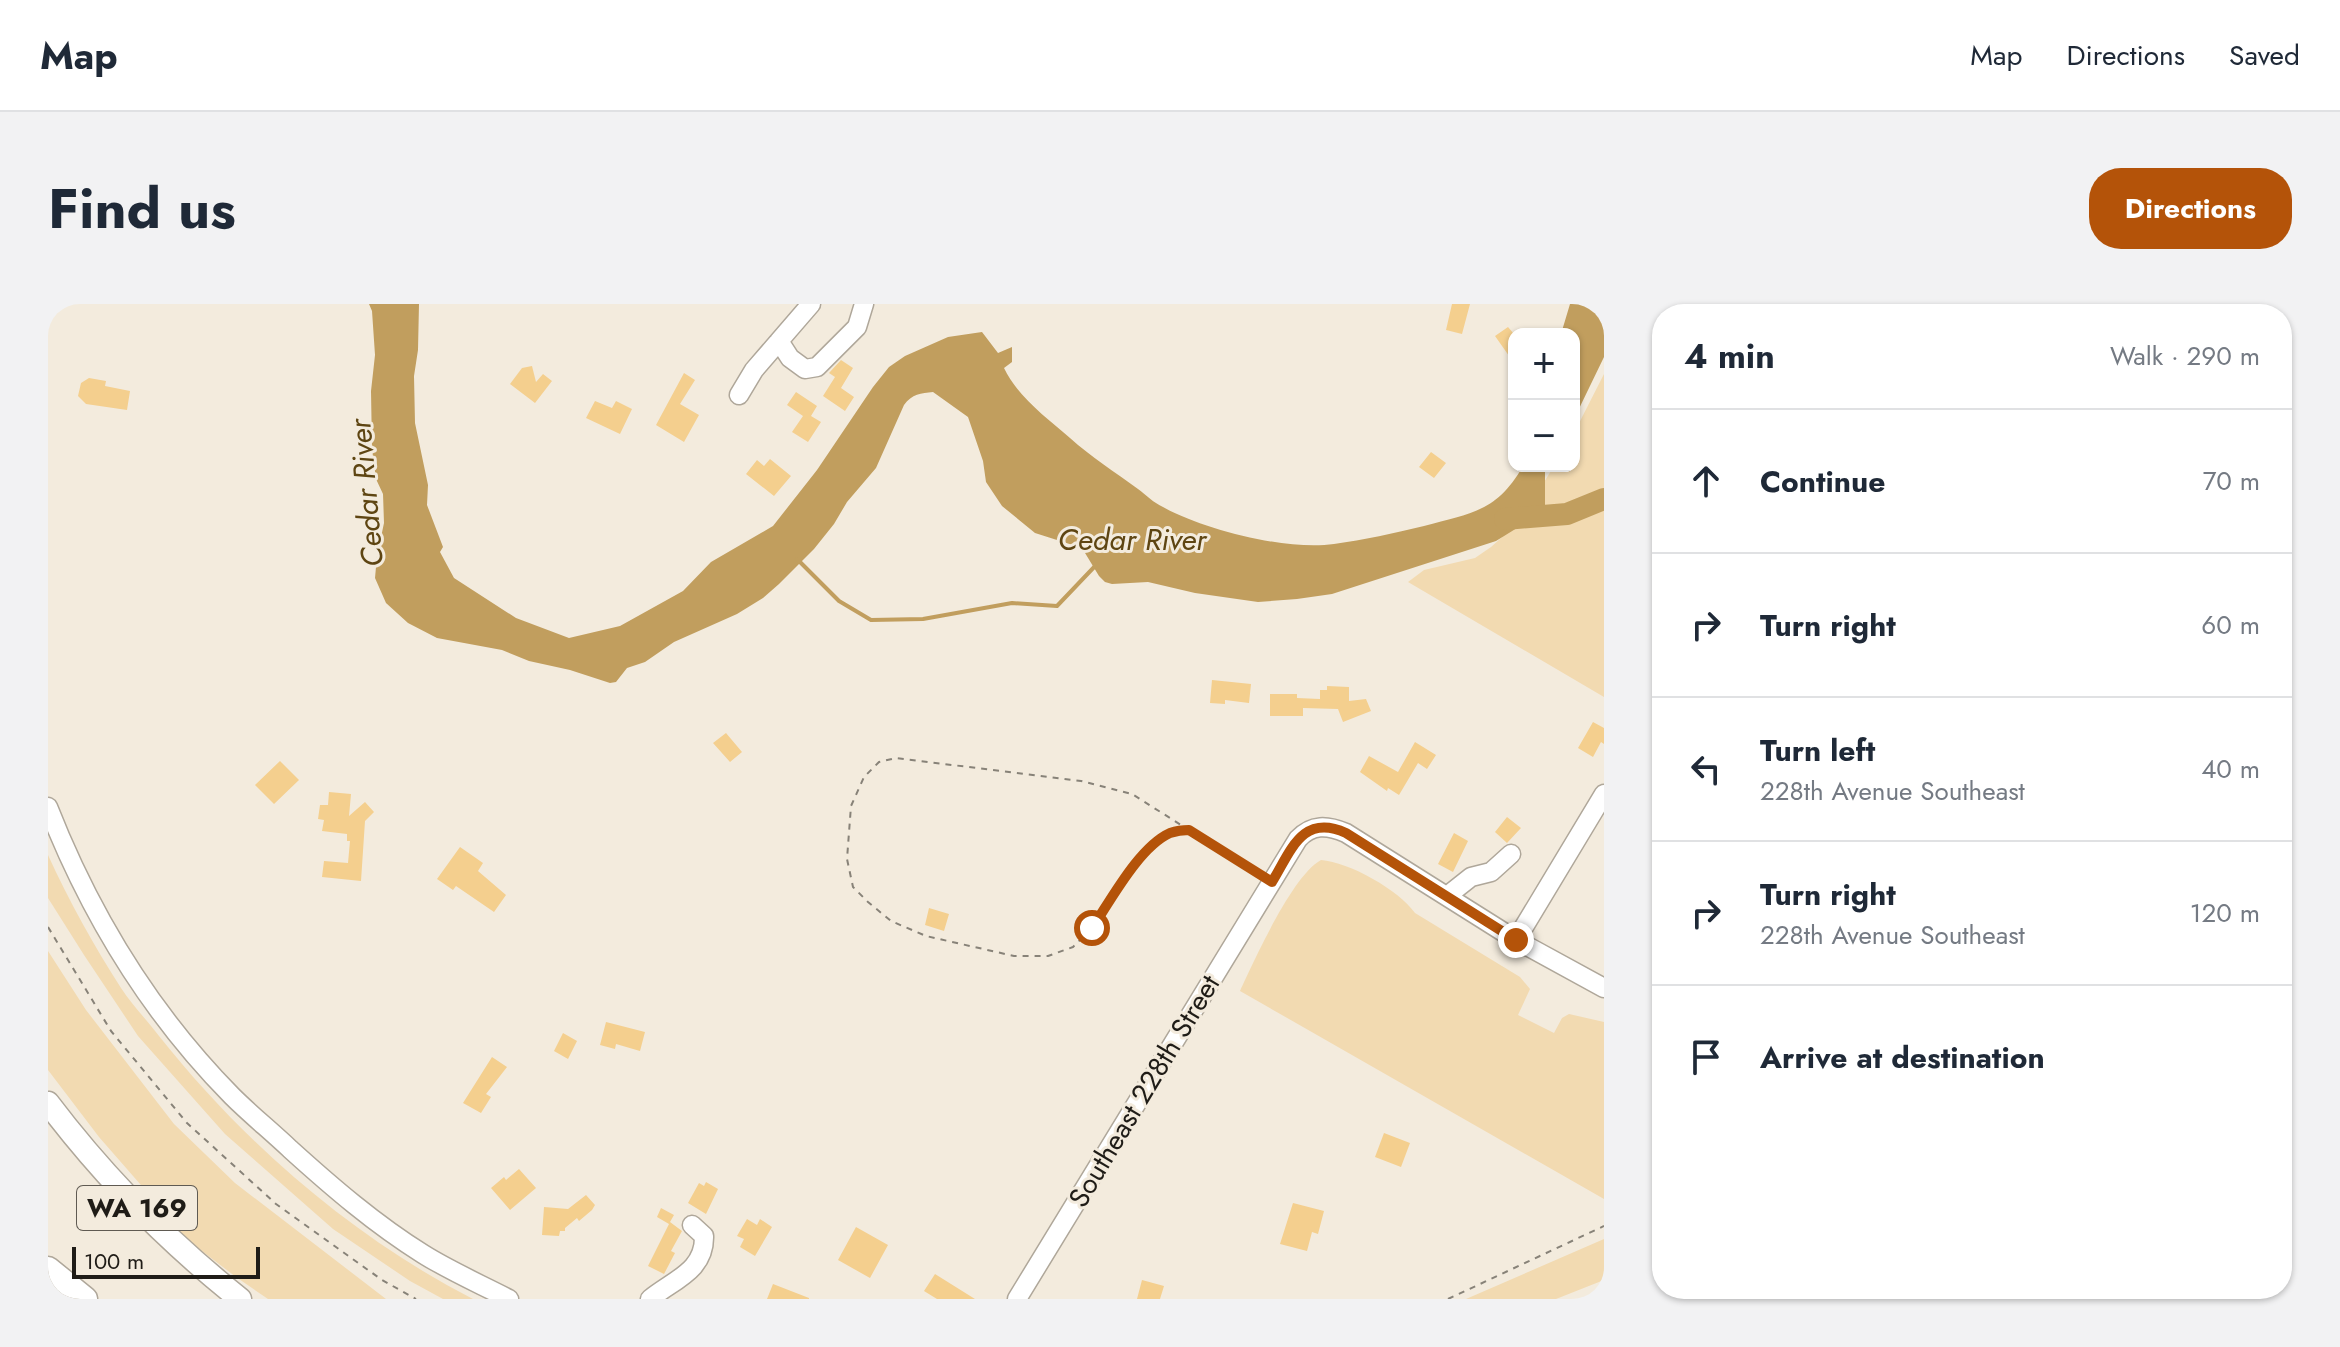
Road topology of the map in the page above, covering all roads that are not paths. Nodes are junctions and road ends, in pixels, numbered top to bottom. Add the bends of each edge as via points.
1 (811, 304) edge
2 (864, 304) edge
3 (779, 341) junction
4 (739, 395) dead end
5 (1604, 794) edge
6 (48, 807) edge
7 (1511, 854) dead end
8 (1447, 896) junction
9 (1516, 940) junction
10 (1604, 988) edge
11 (48, 1103) edge
12 (692, 1225) dead end
13 (48, 1269) edge
14 (85, 1299) edge
15 (240, 1299) edge
16 (509, 1299) edge
17 (650, 1299) edge
18 (1017, 1299) edge

1 - 3 street
2 - 3 street via 857,327 817,367 805,369
3 - 4 street
5 - 9 street
6 - 16 street via 100,920 154,1004 231,1095 364,1212 423,1254
7 - 8 street via 1491,872 1471,877
8 - 9 street, Southeast 228th Street
8 - 18 street, Southeast 228th Street via 1333,828 1319,827 1302,835
9 - 10 street, Southeast 228th Street
11 - 15 main road, WA 169 via 143,1214
12 - 17 street via 704,1236 697,1266
13 - 14 highway

